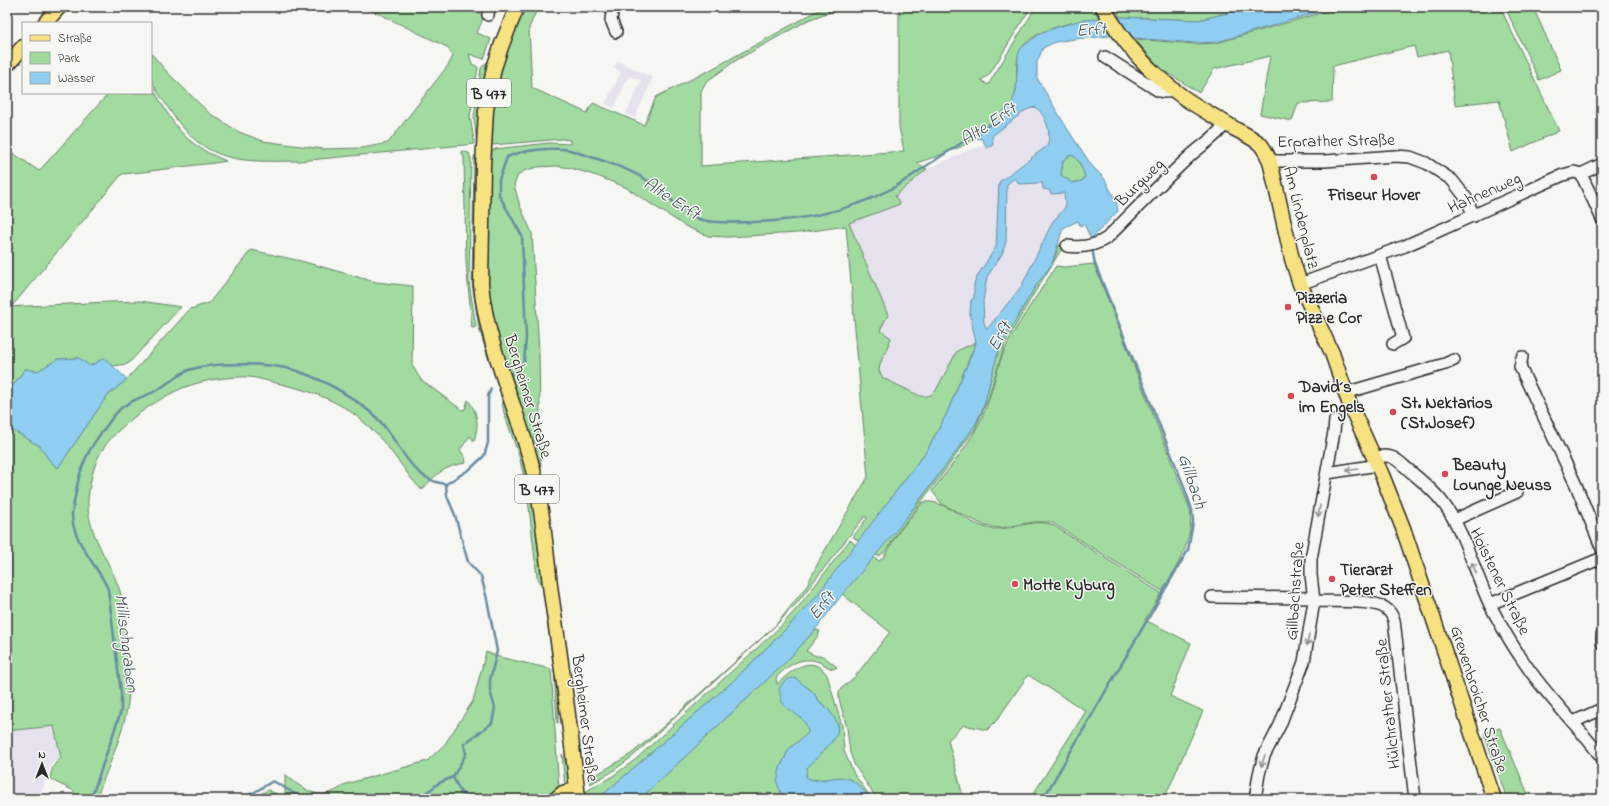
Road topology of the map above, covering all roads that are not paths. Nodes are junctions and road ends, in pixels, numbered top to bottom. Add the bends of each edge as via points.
1 (59, 7) edge
2 (517, 7) edge
3 (613, 7) edge
4 (1104, 9) edge
5 (46, 22) edge
6 (616, 32) dead end
7 (22, 48) edge
8 (1105, 57) dead end
9 (7, 65) edge
10 (1172, 89) junction
11 (1226, 123) junction
12 (1270, 161) junction
13 (1602, 164) edge
14 (1581, 174) junction
15 (1474, 216) junction
16 (1602, 219) edge
17 (1067, 246) dead end
18 (1380, 255) junction
19 (1300, 284) junction
20 (1393, 344) dead end
21 (1522, 357) dead end
22 (1454, 360) dead end
23 (1345, 393) junction
24 (1335, 420) dead end
25 (1376, 462) junction
26 (1327, 473) junction
27 (1518, 492) dead end
28 (1454, 520) junction
29 (1602, 549) edge
30 (1602, 558) edge
31 (1212, 597) dead end
32 (1313, 600) junction
33 (1490, 604) junction
34 (1431, 610) joint
35 (1602, 635) edge
36 (1602, 642) edge
37 (1602, 709) edge
38 (1573, 722) junction
39 (1602, 758) edge
40 (578, 794) edge
41 (556, 799) edge
42 (1255, 799) edge
43 (1414, 799) edge
44 (1494, 799) edge

1 - 5 main road
2 - 40 main road, Bergheimer Straße / B 477 via 494,68 486,110 481,284 491,336 528,453 537,491
3 - 6 street via 611,20
4 - 10 main road, Erprather Straße via 1128,45
7 - 9 main road
8 - 10 street, Erprather Straße via 1159,91 1166,92
10 - 11 main road, Erprather Straße
11 - 12 main road, Erprather Straße via 1257,142
11 - 17 street, Burgweg via 1217,135 1195,151 1107,238 1087,246
12 - 15 street, Erprather Straße via 1319,162 1410,157 1426,163 1452,180 1466,198
12 - 19 main road, Am Lindenplatz
13 - 14 street, Hahnenweg
14 - 15 street, Hahnenweg via 1574,172 1564,175
14 - 16 street
15 - 18 street, Hahnenweg
18 - 19 street, Hahnenweg
18 - 20 street via 1403,338
19 - 23 main road, Am Lindenplatz via 1332,354
21 - 29 street via 1520,367 1576,485
22 - 23 street
23 - 25 main road, Am Lindenplatz
24 - 26 street, Gillbachstraße
25 -> 26 street
25 - 28 street, Hoistener Straße via 1388,455 1399,462 1431,489
25 - 34 main road, Am Lindenplatz via 1401,522
26 -> 32 street, Gillbachstraße via 1311,559
27 - 28 street
33 -> 28 street, Hoistener Straße
30 - 33 street
31 - 32 street
32 -> 42 street, Gillbachstraße via 1304,662 1280,725 1264,756
32 - 43 street, Hülchrather Straße via 1372,603 1391,613 1394,620
33 - 38 street, Hoistener Straße via 1525,664
34 - 44 main road, Grevenbroicher Straße
35 - 36 street
37 - 38 street
38 - 39 street, Hoistener Straße
40 - 41 main road via 563,793

